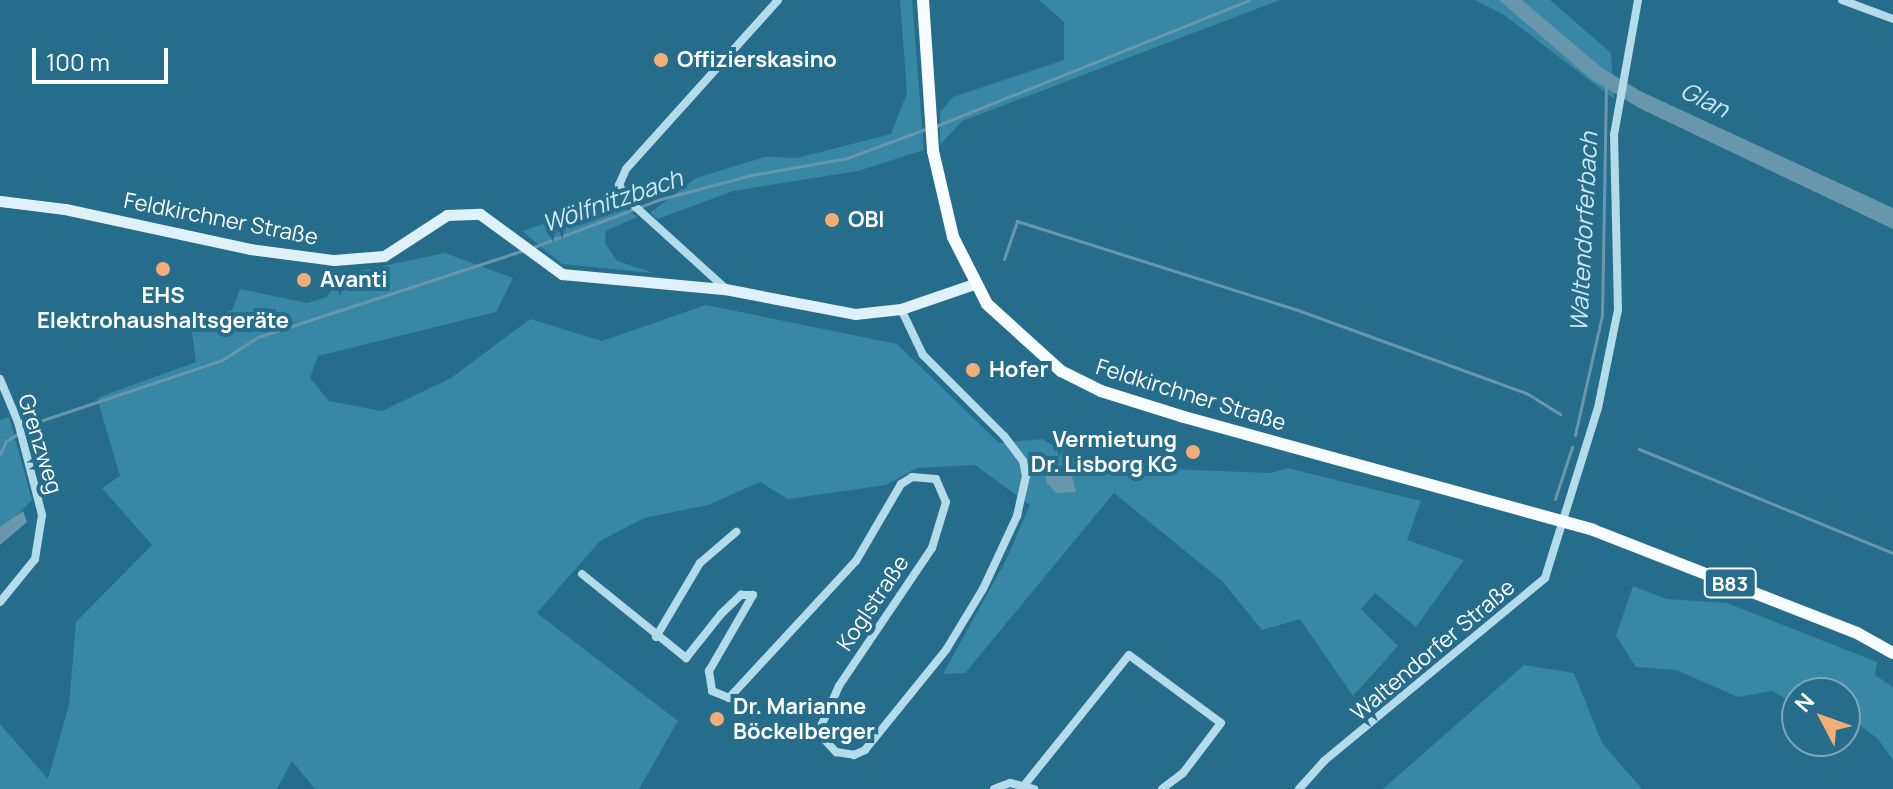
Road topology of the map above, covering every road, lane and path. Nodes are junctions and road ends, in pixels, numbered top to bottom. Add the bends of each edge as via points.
1 (778, 0) edge
2 (923, 0) edge
3 (1638, 0) edge
4 (1842, 0) edge
5 (1893, 19) edge
6 (0, 201) edge
7 (974, 284) junction
8 (725, 289) junction
9 (901, 309) junction
10 (0, 379) edge
11 (1564, 521) junction
12 (736, 532) dead end
13 (582, 574) dead end
14 (0, 602) edge
15 (656, 637) junction
16 (1893, 653) edge
17 (1030, 786) edge
18 (994, 789) edge
19 (1162, 789) edge
20 (1299, 789) edge

1 - 8 street via 626,169 619,185 630,202
2 - 7 main road, B83 via 933,151 943,205
3 - 11 street, Waltendorfer Straße via 1617,105 1613,161 1618,310 1598,408
4 - 5 street
6 - 8 street, Feldkirchner Straße via 326,260 384,256 447,215 480,214 537,257 574,276
7 - 9 street, Feldkirchner Straße
7 - 11 main road, Feldkirchner Straße / B83 via 1005,324 1040,355 1101,391
8 - 9 street, Feldkirchner Straße via 855,314
9 - 15 street, Koglstraße via 923,355 1004,436 1023,461 1026,476 1017,516 983,589 946,650 865,750 845,755 828,746 822,724 829,705 918,572 943,517 943,487 925,477 901,484 856,561 729,698 712,691 709,671 753,595 741,595 686,658
10 - 14 street, Grenzweg via 38,492 42,535 23,579
11 - 16 main road, Feldkirchner Straße / B83 via 1828,621
11 - 20 street, Waltendorfer Straße via 1545,578 1324,761
12 - 15 street via 700,563
13 - 15 street, Koglstraße
17 - 18 street
17 - 19 street via 1129,655 1221,723 1183,773

